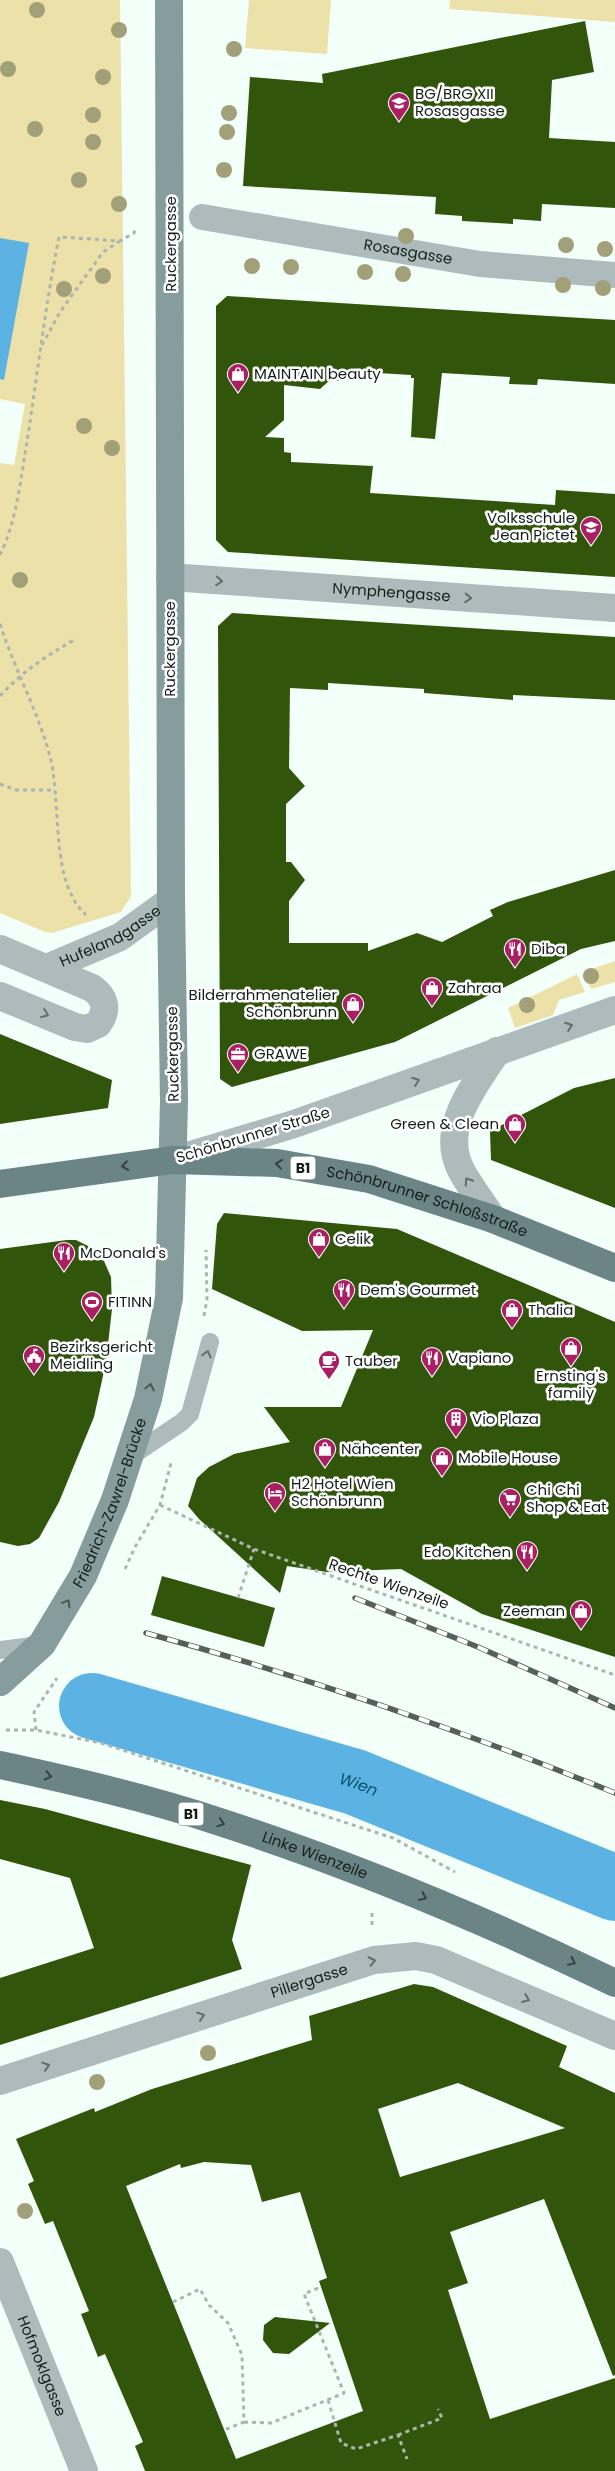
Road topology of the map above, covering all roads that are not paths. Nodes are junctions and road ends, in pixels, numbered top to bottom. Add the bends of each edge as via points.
1 (169, 0) edge
2 (202, 217) dead end
3 (615, 275) edge
4 (170, 577) junction
5 (615, 608) edge
6 (171, 900) junction
7 (0, 949) edge
8 (47, 968) junction
9 (0, 996) edge
10 (615, 1010) edge
11 (497, 1051) junction
12 (173, 1160) junction
13 (0, 1184) edge
14 (493, 1219) junction
15 (615, 1268) edge
16 (169, 1298) joint
17 (210, 1342) dead end
18 (130, 1456) junction
19 (42, 1644) junction
20 (0, 1650) edge
21 (0, 1682) edge
22 (0, 1765) edge
23 (615, 1983) edge
24 (615, 2036) edge
25 (0, 2081) edge
26 (0, 2262) edge
27 (84, 2471) edge

1 - 4 main road, Ruckergasse
2 - 3 street, Rosasgasse via 480,264
4 -> 5 street, Nymphengasse
4 - 6 main road, Ruckergasse
6 - 8 street, Hufelandgasse via 120,937
6 - 12 main road, Ruckergasse
7 - 8 street, Hufelandgasse
9 -> 8 street, Hufelandgasse via 75,1027 86,1029 98,1024 105,1012 101,994
11 -> 10 street, Schönbrunner Straße
12 -> 11 street, Schönbrunner Straße via 294,1124
14 -> 11 street via 460,1169 453,1140 461,1108
12 -> 13 main road, Schönbrunner Straße / B1
14 -> 12 main road, Schönbrunner Schloßstraße / B1 via 369,1179 278,1163
12 - 16 main road, Ruckergasse
14 - 15 main road, Schönbrunner Schloßstraße / B1
18 -> 16 main road, Friedrich-Zawrel-Brücke via 148,1400
18 -> 17 lane via 190,1414
19 -> 18 main road, Friedrich-Zawrel-Brücke via 83,1576
19 - 20 lane
19 - 21 main road, Friedrich-Zawrel-Brücke
22 -> 23 main road, Linke Wienzeile / B1 via 124,1794 228,1825 378,1878 547,1950
25 -> 24 street, Pillergasse via 374,1960 416,1956 436,1960
26 - 27 street, Hofmoklgasse

